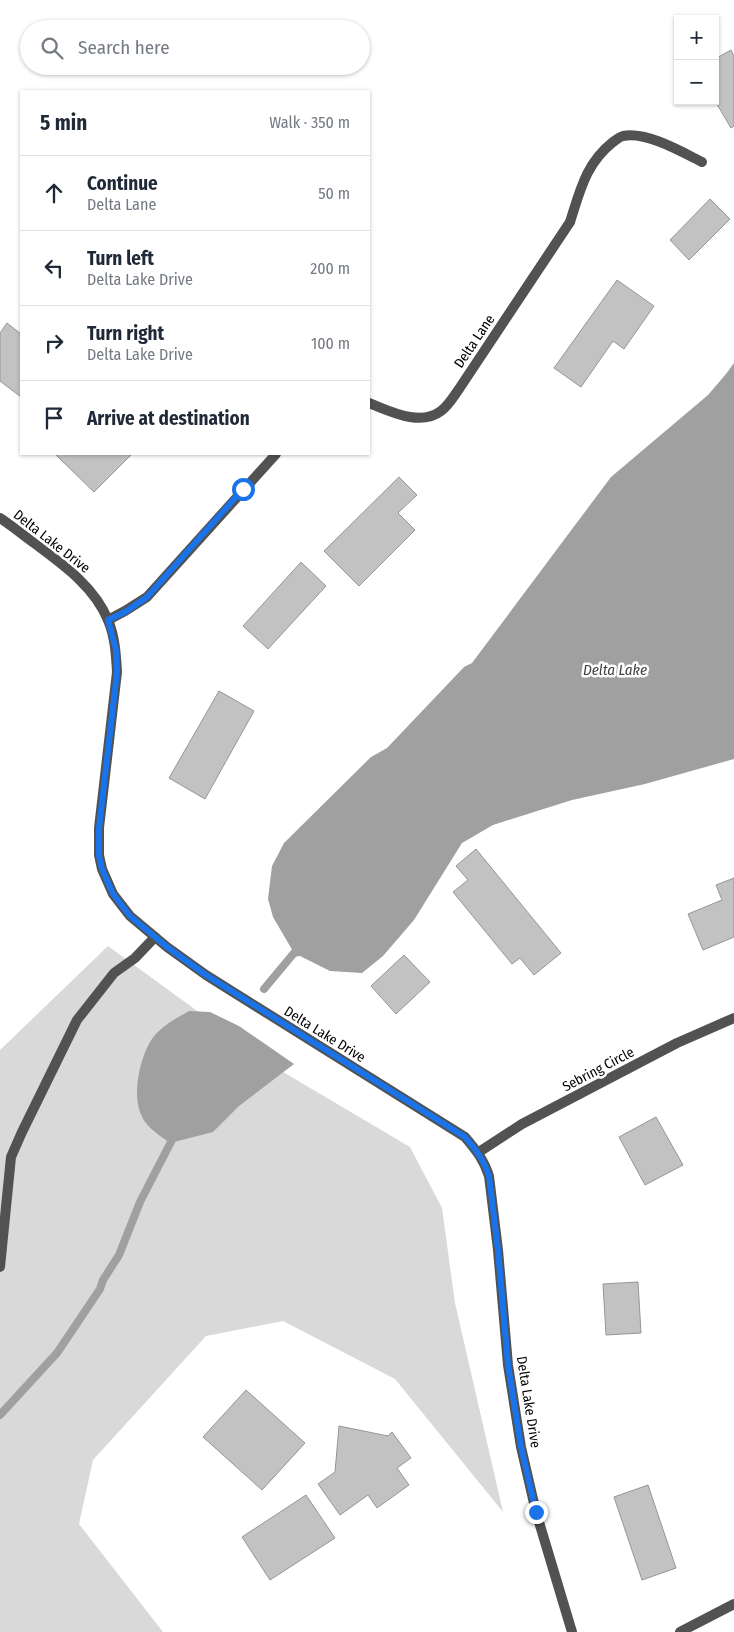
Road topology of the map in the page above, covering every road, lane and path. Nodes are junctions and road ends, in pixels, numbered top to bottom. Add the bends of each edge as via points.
1 (702, 162) dead end
2 (370, 403) edge
3 (275, 455) edge
4 (0, 518) edge
5 (108, 620) junction
6 (155, 937) junction
7 (734, 1018) edge
8 (478, 1152) junction
9 (0, 1267) edge
10 (734, 1604) edge
11 (572, 1632) edge
12 (680, 1632) edge

1 - 2 street, Delta Lane via 646,137 622,136 602,151 585,175 570,222 442,410 435,415 416,418
3 - 5 street via 147,597
4 - 5 street, Delta Lake Drive via 58,560 86,586
5 - 6 street, Delta Lake Drive via 116,650 117,672 99,828 99,856 113,894 130,916
6 - 8 street, Delta Lake Drive via 214,980 465,1137
6 - 9 street via 135,958 114,973 77,1020 22,1132 11,1157
7 - 8 street, Sebring Circle via 677,1043 539,1115
8 - 11 street, Delta Lake Drive via 489,1176 508,1365 521,1447 536,1512
10 - 12 street

